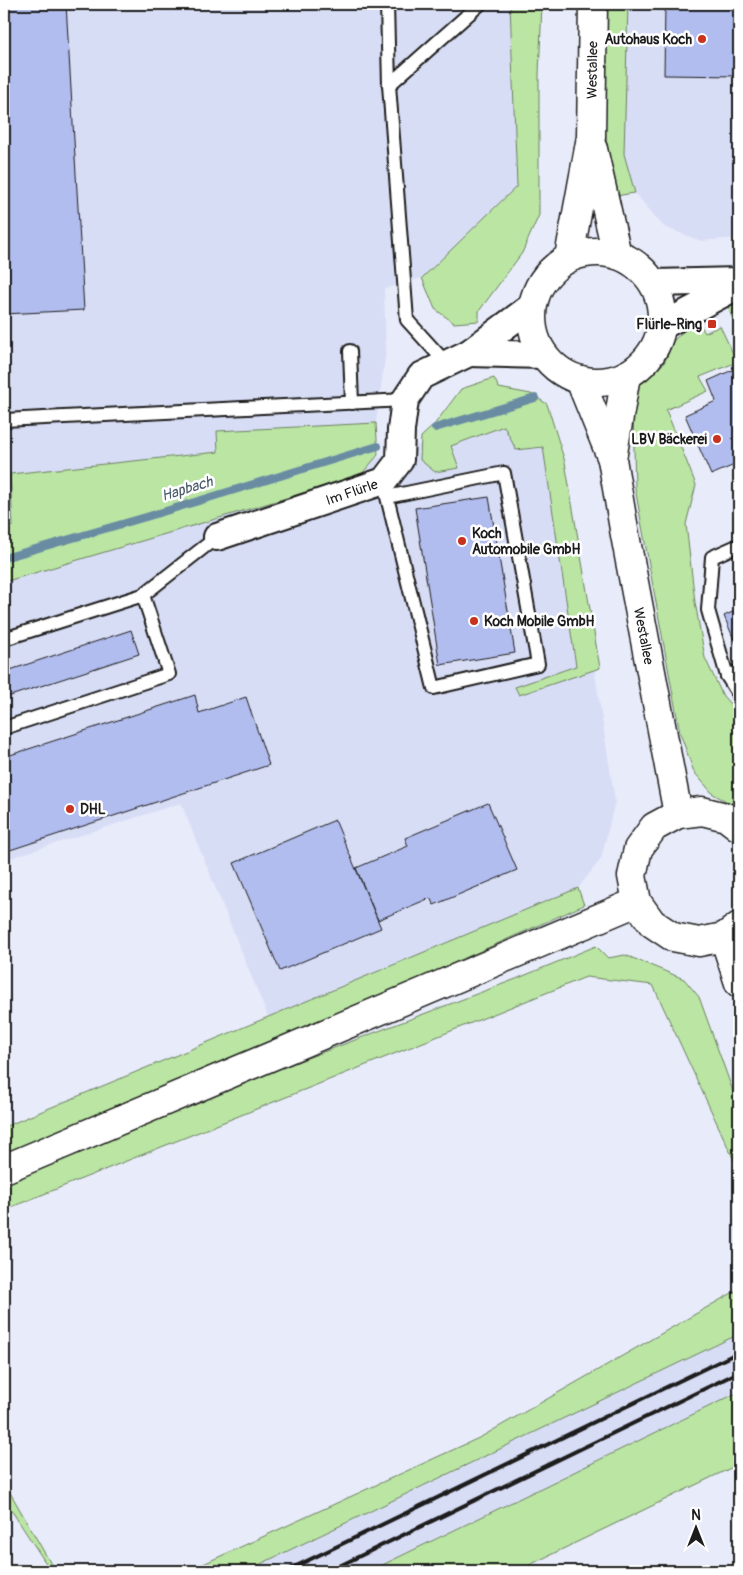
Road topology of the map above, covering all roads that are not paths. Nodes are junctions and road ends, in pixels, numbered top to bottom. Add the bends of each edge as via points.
1 (387, 4) edge
2 (480, 4) edge
3 (593, 4) edge
4 (389, 85) junction
5 (591, 137) junction
6 (617, 255) junction
7 (569, 257) junction
8 (739, 281) edge
9 (654, 283) junction
10 (739, 285) edge
11 (532, 306) junction
12 (662, 326) junction
13 (350, 351) dead end
14 (544, 355) junction
15 (458, 358) junction
16 (626, 375) junction
17 (580, 380) junction
18 (406, 400) junction
19 (352, 403) junction
20 (4, 420) edge
21 (612, 459) junction
22 (386, 489) junction
23 (217, 537) joint
24 (739, 545) edge
25 (143, 595) junction
26 (4, 639) edge
27 (739, 670) edge
28 (727, 676) junction
29 (739, 695) edge
30 (4, 728) edge
31 (678, 814) junction
32 (739, 827) edge
33 (637, 902) junction
34 (732, 932) edge
35 (739, 983) edge
36 (4, 1169) edge

1 - 4 lane
2 - 4 lane
3 - 5 main road, Westallee
4 - 15 lane via 407,320
5 - 6 main road, Westallee
5 - 7 main road, Westallee
6 - 7 main road via 589,251
6 - 9 main road via 642,268
7 - 11 main road via 551,269 538,286
8 - 9 street
9 - 12 main road via 661,301
10 - 12 street
11 - 14 main road via 532,328
11 - 15 street, Im Flürle
12 - 16 main road via 650,356
13 - 19 lane
14 - 15 street, Im Flürle
14 - 17 main road via 563,373
15 - 18 street, Im Flürle via 421,376
16 - 17 main road via 599,382
16 - 21 main road, Westallee
17 - 21 main road, Westallee
18 - 19 lane
18 - 22 street, Im Flürle via 400,460
19 - 20 lane
21 - 31 main road, Westallee
22 - 22 lane via 434,688 538,664 504,473
22 - 23 street, Im Flürle
23 - 25 lane
24 - 28 lane via 712,557 708,610
25 - 26 lane
25 - 30 lane via 169,674
27 - 28 lane
28 - 29 lane
31 - 32 main road via 702,811 726,817
31 - 33 main road via 654,827 638,849 632,876
33 - 34 main road via 652,923 673,937 699,942
33 - 36 main road
34 - 35 main road

